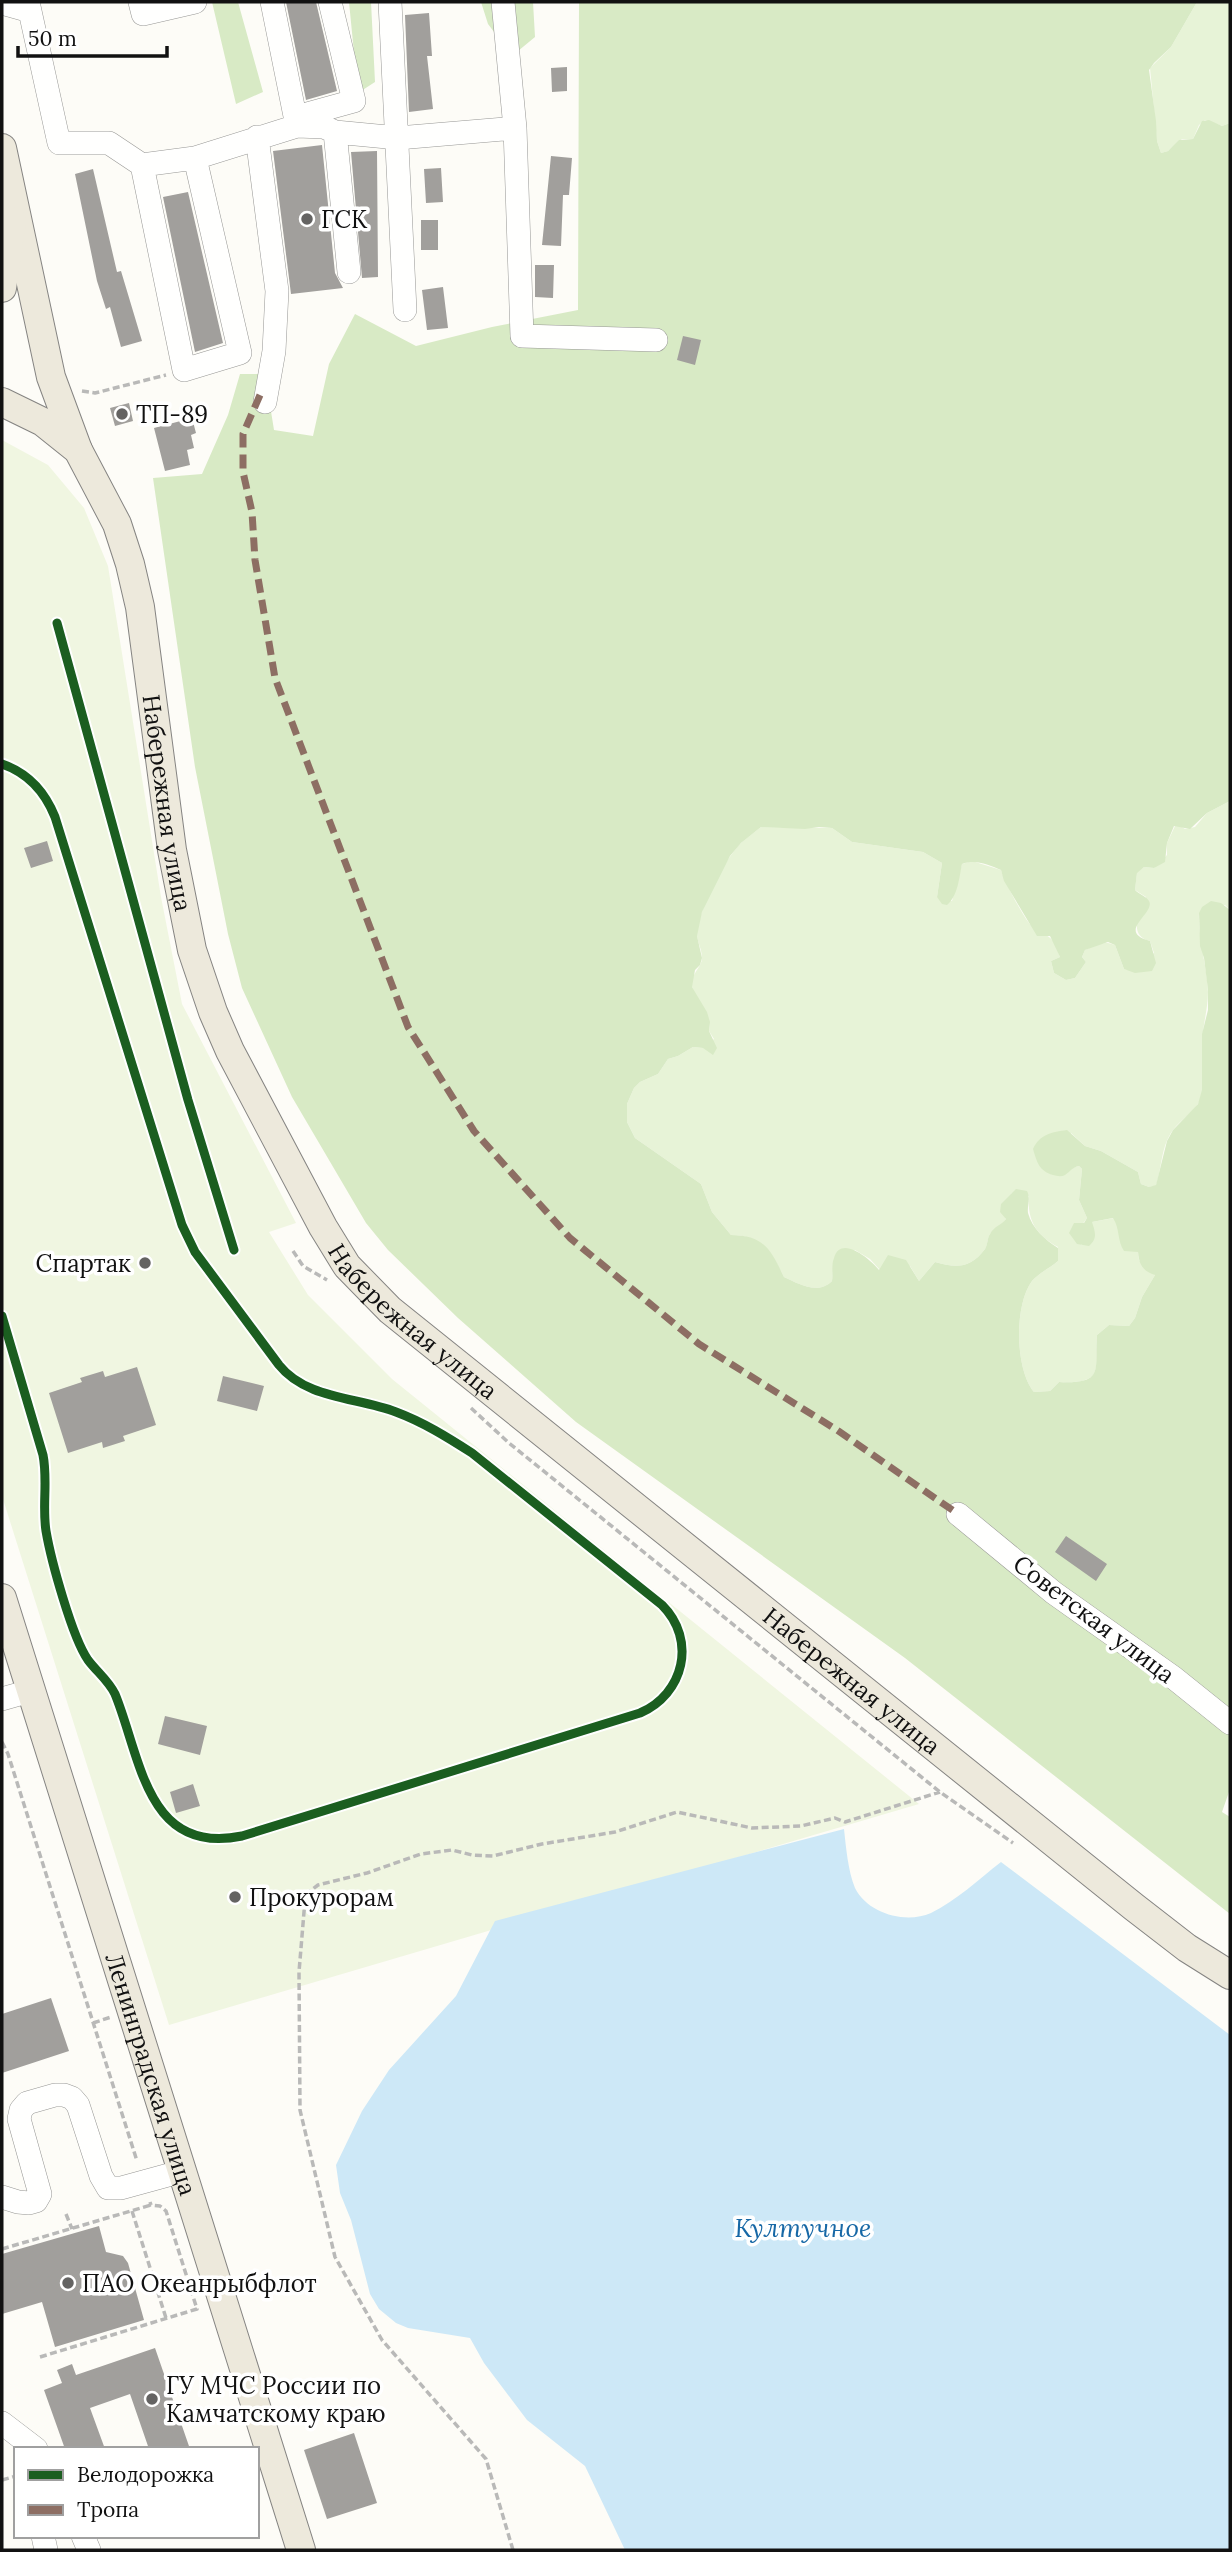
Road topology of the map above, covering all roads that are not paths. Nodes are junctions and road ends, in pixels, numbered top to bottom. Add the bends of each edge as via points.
1 (140, 2) edge
2 (195, 2) edge
3 (272, 2) edge
4 (330, 2) edge
5 (390, 2) edge
6 (503, 2) edge
7 (2, 3) edge
8 (29, 6) edge
9 (296, 121) junction
10 (515, 128) junction
11 (335, 132) junction
12 (257, 137) junction
13 (398, 138) junction
14 (2, 148) edge
15 (195, 158) junction
16 (142, 165) junction
17 (14, 204) junction
18 (349, 272) dead end
19 (2, 288) edge
20 (405, 310) dead end
21 (656, 340) dead end
22 (2, 402) edge
23 (265, 402) dead end
24 (78, 450) junction
25 (958, 1514) dead end
26 (2, 1598) edge
27 (30, 1691) junction
28 (2, 1699) edge
29 (1230, 1723) edge
30 (1230, 1975) edge
31 (183, 2171) junction
32 (2, 2197) edge
33 (12, 2434) edge
34 (33, 2447) edge
35 (301, 2550) edge

1 - 2 street via 142,13
3 - 9 street
4 - 9 street via 354,101
5 - 13 street
6 - 10 street
7 - 8 street
8 - 16 street via 59,143 109,143
9 - 11 street
9 - 12 street
10 - 13 street
10 - 21 street via 522,336
11 - 13 street
11 - 18 street
12 - 15 street
12 - 23 street via 276,291 274,351
13 - 20 street
14 - 17 main road
15 - 16 street
15 - 16 street via 240,353 184,370
17 - 19 main road
17 - 24 main road via 51,377
22 - 24 main road, Набережная улица via 43,422
24 - 30 main road, Набережная улица via 117,524 135,584 179,890 199,971 230,1051 347,1266 390,1310 678,1542 1134,1908
25 - 29 street, Советская улица via 1054,1593
26 - 27 main road, Ленинградская улица
27 - 28 street
27 - 31 main road, Ленинградская улица
31 - 32 street via 147,2193 104,2185 78,2105 72,2098 55,2095 27,2103 19,2119 40,2194 29,2203
31 - 35 main road, Ленинградская улица
33 - 34 street

